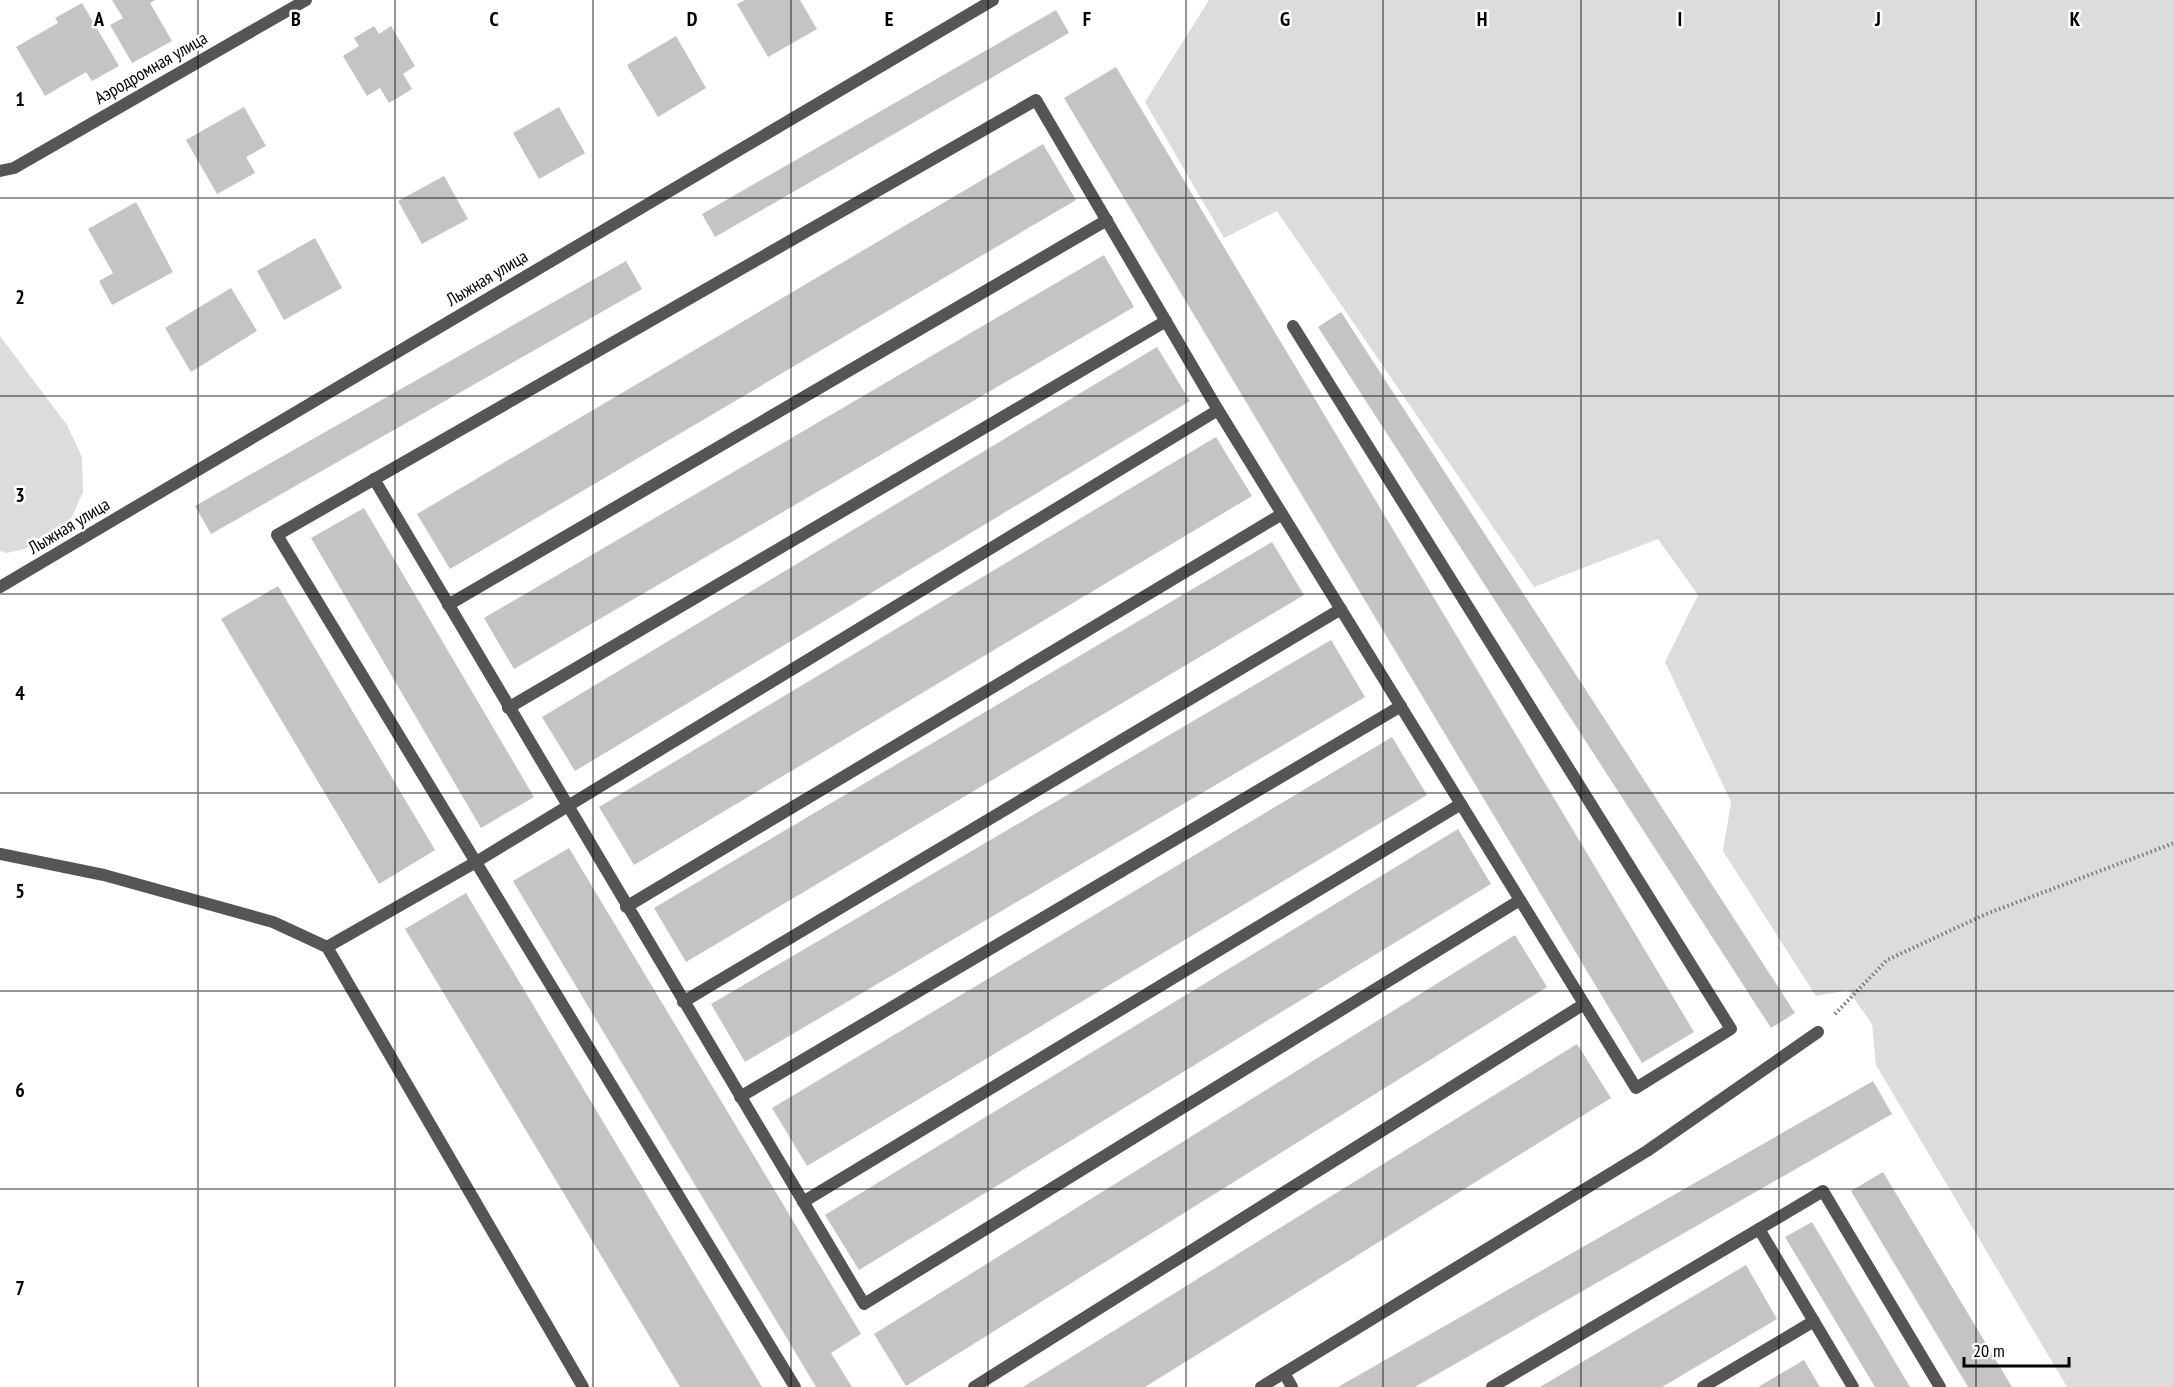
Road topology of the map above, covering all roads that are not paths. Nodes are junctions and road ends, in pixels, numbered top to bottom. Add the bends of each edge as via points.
1 (306, 0) edge
2 (993, 0) edge
3 (0, 171) edge
4 (1107, 220) junction
5 (1166, 321) junction
6 (1293, 326) dead end
7 (1218, 410) junction
8 (374, 479) junction
9 (1282, 514) junction
10 (0, 588) edge
11 (448, 605) junction
12 (1341, 609) junction
13 (1401, 706) junction
14 (508, 708) junction
15 (1461, 804) junction
16 (567, 807) junction
17 (0, 854) edge
18 (476, 862) junction
19 (1520, 900) junction
20 (626, 907) junction
21 (327, 947) junction
22 (683, 1002) junction
23 (1584, 1004) junction
24 (1818, 1032) road end
25 (740, 1097) junction
26 (803, 1202) junction
27 (1759, 1229) junction
28 (1814, 1321) junction
29 (1284, 1373) junction
30 (583, 1387) edge
31 (795, 1387) edge
32 (974, 1387) edge
33 (1261, 1387) edge
34 (1292, 1387) edge
35 (1492, 1387) edge
36 (1703, 1387) edge
37 (1853, 1387) edge
38 (1940, 1387) edge

1 - 3 street, Аэродромная улица via 14,168
2 - 10 street, Лыжная улица
4 - 5 street
4 - 8 street via 1036,100
4 - 11 street
5 - 7 street
5 - 14 street
6 - 23 street via 1731,1029 1636,1088
7 - 9 street
7 - 16 street
8 - 11 street
8 - 18 street via 277,535
9 - 12 street
9 - 20 street
11 - 14 street
12 - 13 street
12 - 22 street
13 - 15 street
13 - 25 street
14 - 16 street
15 - 19 street
15 - 26 street
16 - 18 street
16 - 20 street
17 - 21 street via 104,875 273,922
18 - 21 street
18 - 31 street
19 - 23 street
19 - 26 street via 864,1304
20 - 22 street
21 - 30 street
22 - 25 street
23 - 32 street
24 - 29 street via 1647,1151
25 - 26 street
27 - 28 street
27 - 35 street
27 - 38 street via 1823,1191
28 - 36 street
28 - 37 street
29 - 33 street
29 - 34 street

